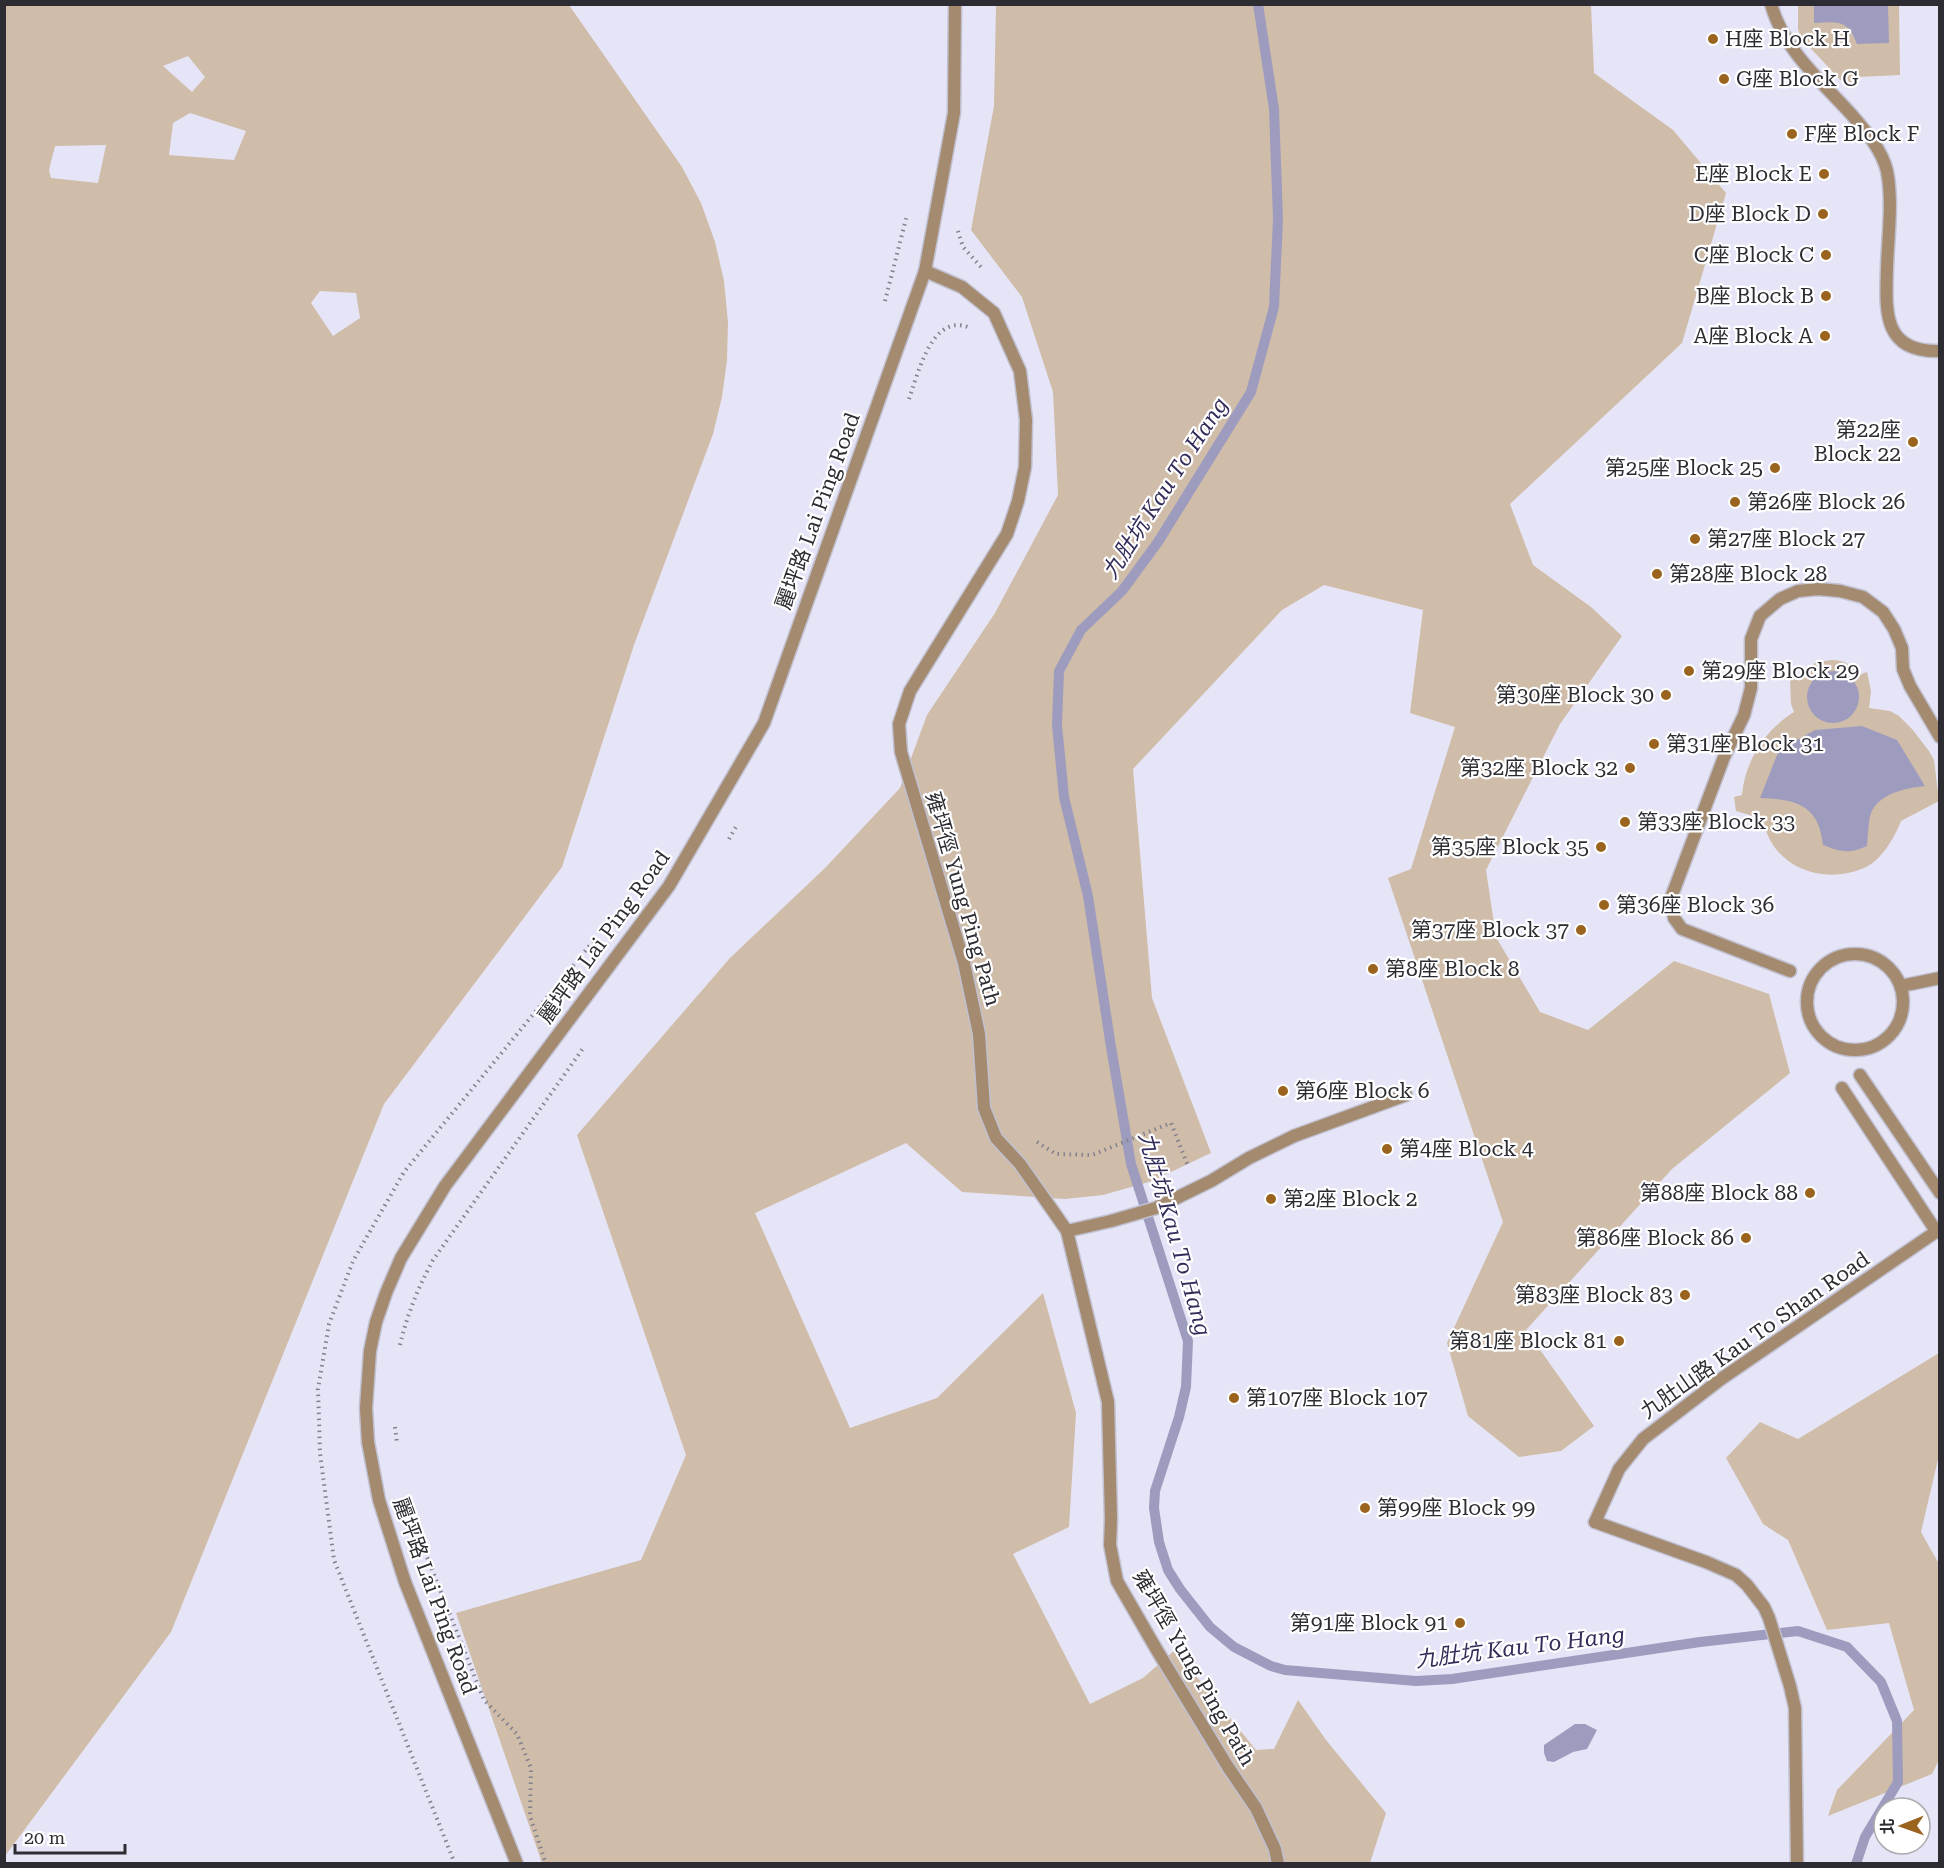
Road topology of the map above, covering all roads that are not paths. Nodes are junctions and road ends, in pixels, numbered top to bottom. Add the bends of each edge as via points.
1 (955, 4) edge
2 (1771, 4) edge
3 (924, 271) junction
4 (1940, 351) edge
5 (1940, 737) edge
6 (1790, 971) dead end
7 (1940, 978) edge
8 (1901, 986) junction
9 (1860, 1075) dead end
10 (1842, 1088) dead end
11 (1406, 1095) dead end
12 (1940, 1193) edge
13 (1938, 1230) edge
14 (1068, 1231) junction
15 (517, 1863) edge
16 (1278, 1863) edge
17 (1797, 1863) edge

1 - 3 street, 麗坪路 Lai Ping Road via 954,113
2 - 4 street via 1793,50 1864,129 1886,169 1890,191 1886,305 1892,328 1911,347
3 - 14 street, 雍坪徑 Yung Ping Path via 962,287 994,313 1020,371 1026,467 1006,534 910,691 899,724 901,752 964,963 979,1034 984,1108 996,1138 1020,1164
3 - 15 street, 麗坪路 Lai Ping Road via 764,723 669,886 445,1186 402,1258 376,1322 366,1408 379,1500 405,1582
5 - 6 street via 1910,686 1894,629 1883,612 1863,597 1840,591 1798,591 1780,599 1760,616 1751,639 1751,688 1744,715 1724,757 1671,898 1674,918 1682,929
7 - 8 street
8 - 8 street via 1902,1016 1889,1036 1870,1048 1855,1051 1824,1039 1807,1011 1812,978 1838,956 1853,953 1875,958 1893,972
9 - 12 street
10 - 13 street
11 - 14 street, bridge via 1294,1136 1156,1209
13 - 17 street, 九肚山路 Kau To Shan Road via 1721,1380 1643,1439 1619,1469 1594,1522 1736,1575 1757,1596 1769,1618 1790,1686 1796,1726
14 - 16 street, 雍坪徑 Yung Ping Path via 1108,1401 1110,1545 1118,1581 1256,1808

